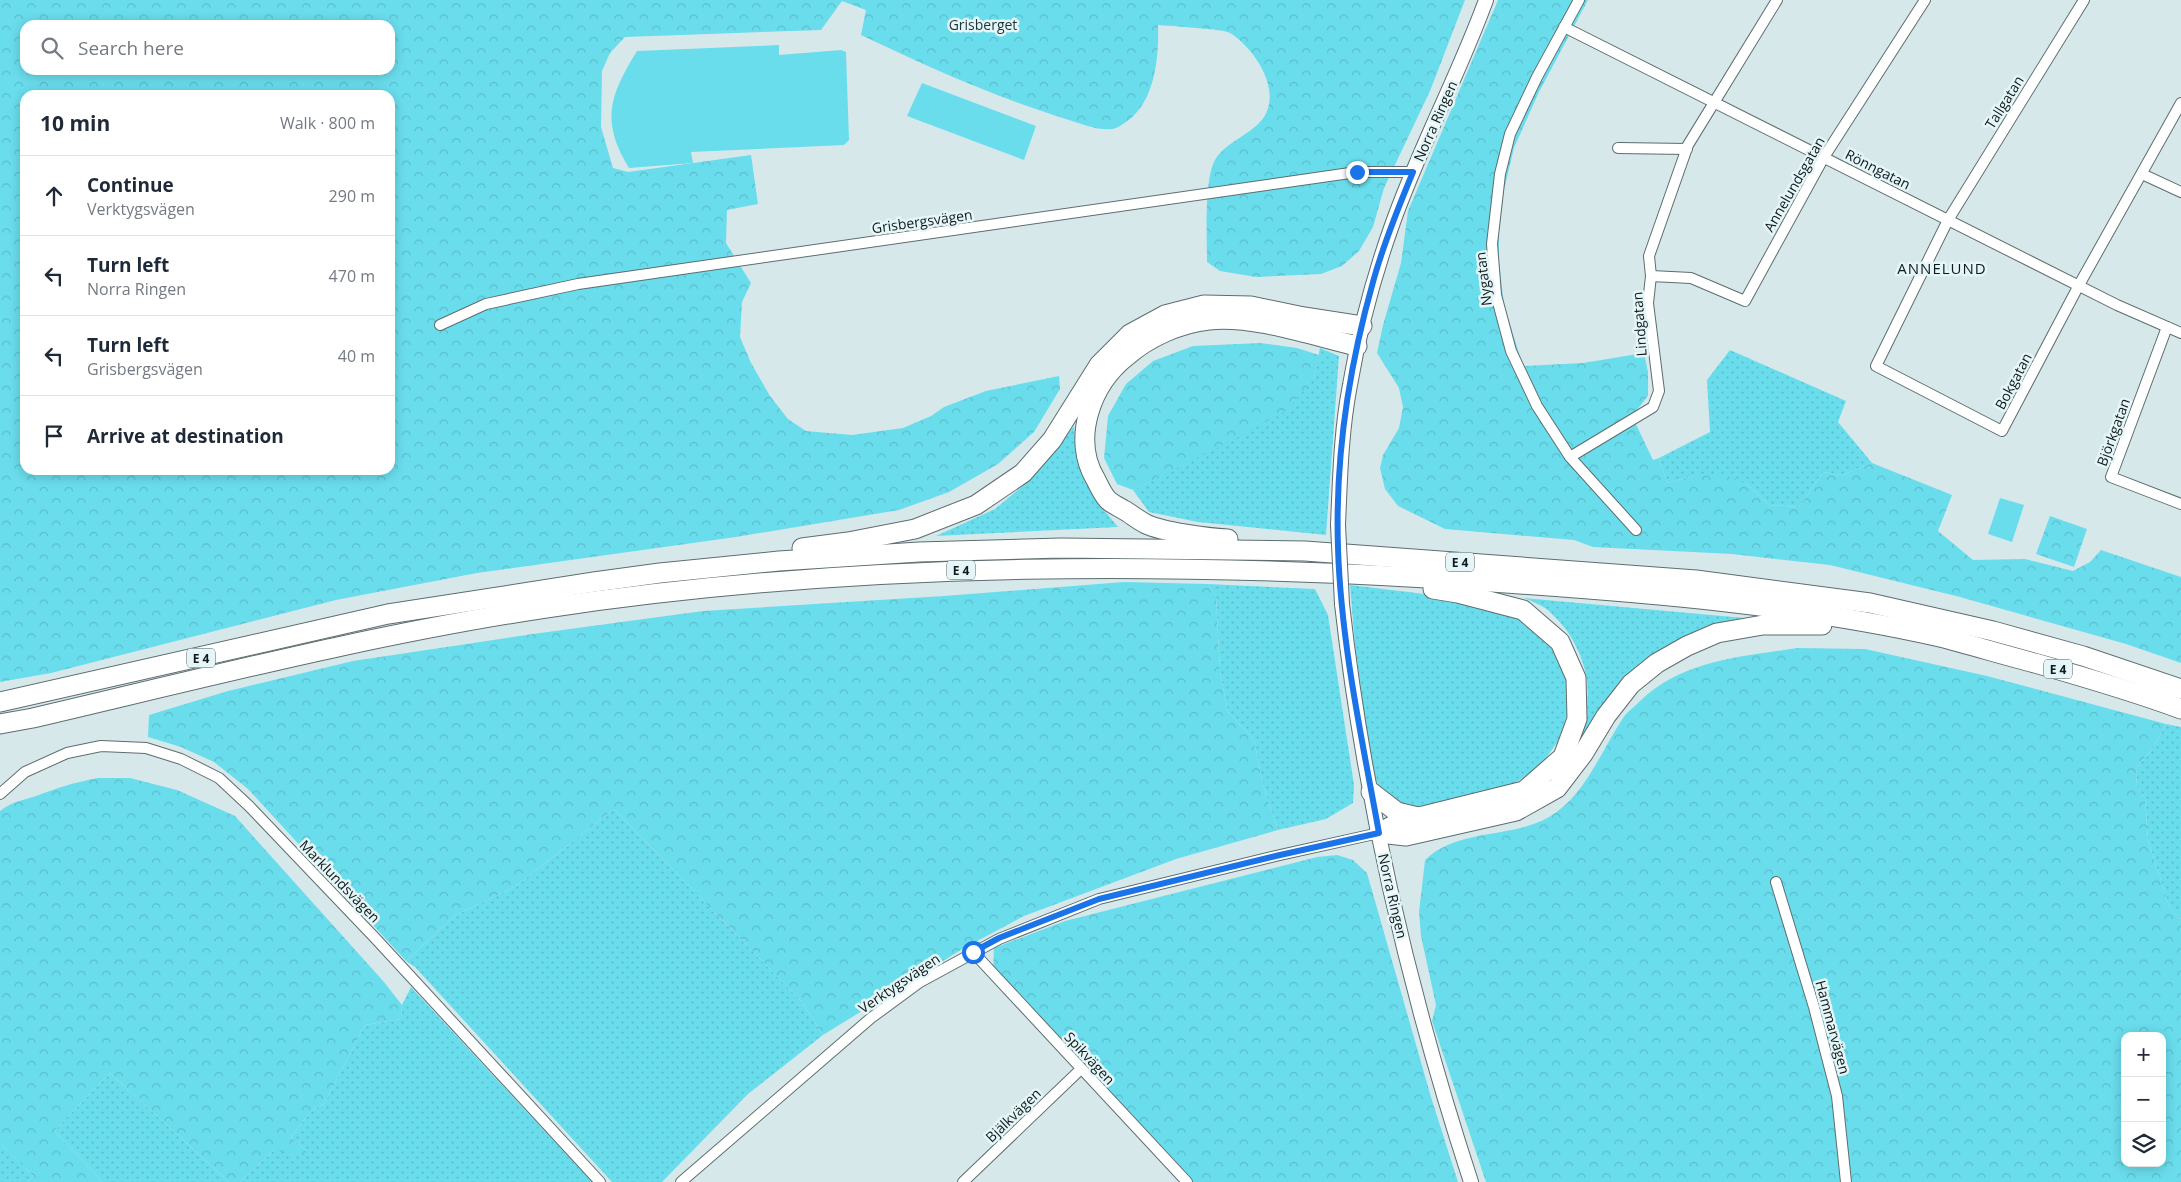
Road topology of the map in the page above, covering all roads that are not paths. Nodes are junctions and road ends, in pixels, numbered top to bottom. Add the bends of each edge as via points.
1 (1486, 0) edge
2 (1579, 0) edge
3 (1777, 0) edge
4 (1925, 0) edge
5 (2084, 0) edge
6 (1564, 27) junction
7 (1714, 102) junction
8 (2181, 103) edge
9 (1618, 148) dead end
10 (1687, 149) junction
11 (1824, 157) junction
12 (1413, 172) junction
13 (2142, 174) junction
14 (2181, 192) edge
15 (1948, 220) junction
16 (1651, 276) junction
17 (2079, 285) junction
18 (440, 325) dead end
19 (1362, 326) junction
20 (2167, 327) junction
21 (2181, 333) edge
22 (1358, 346) junction
23 (1570, 457) junction
24 (2181, 504) edge
25 (1636, 530) dead end
26 (1305, 551) junction
27 (725, 566) junction
28 (1369, 575) junction
29 (1933, 636) junction
30 (2181, 689) edge
31 (0, 702) edge
32 (2181, 709) edge
33 (0, 724) edge
34 (1371, 792) junction
35 (0, 794) edge
36 (1419, 818) junction
37 (1379, 833) junction
38 (1776, 882) dead end
39 (973, 952) junction
40 (1082, 1069) junction
41 (600, 1182) edge
42 (681, 1182) edge
43 (963, 1182) edge
44 (1187, 1182) edge
45 (1471, 1182) edge
46 (1846, 1182) edge

1 - 12 main road, Norra Ringen
2 - 6 street, Nygatan
3 - 7 street, Lindgatan
4 - 11 street, Annelundsgatan
5 - 15 street, Tallgatan
6 - 7 street, Rönngatan
6 - 23 street, Nygatan via 1510,134 1500,174 1492,244 1496,295 1511,351 1537,406
7 - 10 street, Lindgatan
7 - 11 street, Rönngatan
8 - 13 street, Bokgatan
9 - 10 street
10 - 16 street, Lindgatan via 1649,256
11 - 15 street, Rönngatan
11 - 16 street, Annelundsgatan via 1744,302 1691,278
12 - 18 street, Grisbergsvägen via 1357,172 578,284 486,304
12 - 19 main road, Norra Ringen via 1373,282
13 - 14 street
13 - 17 street, Bokgatan
15 - 17 street, Rönngatan
15 - 17 street, Bokgatan via 1876,366 2002,431
16 - 23 street, Lindgatan via 1648,303 1659,391 1653,407
17 - 20 street, Rönngatan
19 - 22 main road, Norra Ringen
19 - 27 highway, E 4 via 1251,306 1204,305 1165,315 1130,334 1099,365 1052,440 1023,473 976,505 915,529 789,550
20 - 21 street, Rönngatan
20 - 24 street, Björkgatan via 2111,477
22 - 26 highway, E 4 via 1245,321 1210,320 1188,324 1143,344 1125,357 1097,394 1084,428 1084,449 1090,471 1108,500 1147,524 1208,538 1266,540
22 - 34 main road, Norra Ringen, bridge via 1348,396 1338,525 1342,604
23 - 25 street, Nygatan
26 - 27 highway, E 4 via 1061,548 919,552
26 - 30 highway, E 4 via 1696,580 1870,603 1993,631
27 - 31 highway, E 4 via 388,614
28 - 29 highway, E 4 via 1607,590 1759,605
28 - 33 highway, E 4 via 1066,568 936,571 662,593 436,626
28 - 36 highway, E 4 via 1396,584 1458,593 1523,610 1560,642 1576,678 1577,719 1563,757 1524,791
29 - 32 highway, E 4 via 2095,680
29 - 37 highway, E 4 via 1814,624 1763,625 1717,633 1657,662 1631,684 1557,788 1516,811 1406,836
34 - 36 highway via 1397,812
34 - 37 main road, Norra Ringen
35 - 41 street, Marklundsvägen via 25,772 67,753 101,746 146,748 181,759 219,778 376,939
36 - 37 highway, E 4 via 1399,822
37 - 39 street, Verktygsvägen via 1099,899 999,938
37 - 45 main road, Norra Ringen via 1420,1010
38 - 46 street, Hammarvägen via 1837,1096
39 - 40 street, Spikvägen
39 - 42 street, Verktygsvägen via 920,982 871,1018
40 - 43 street, Bjälkvägen
40 - 44 street, Spikvägen

